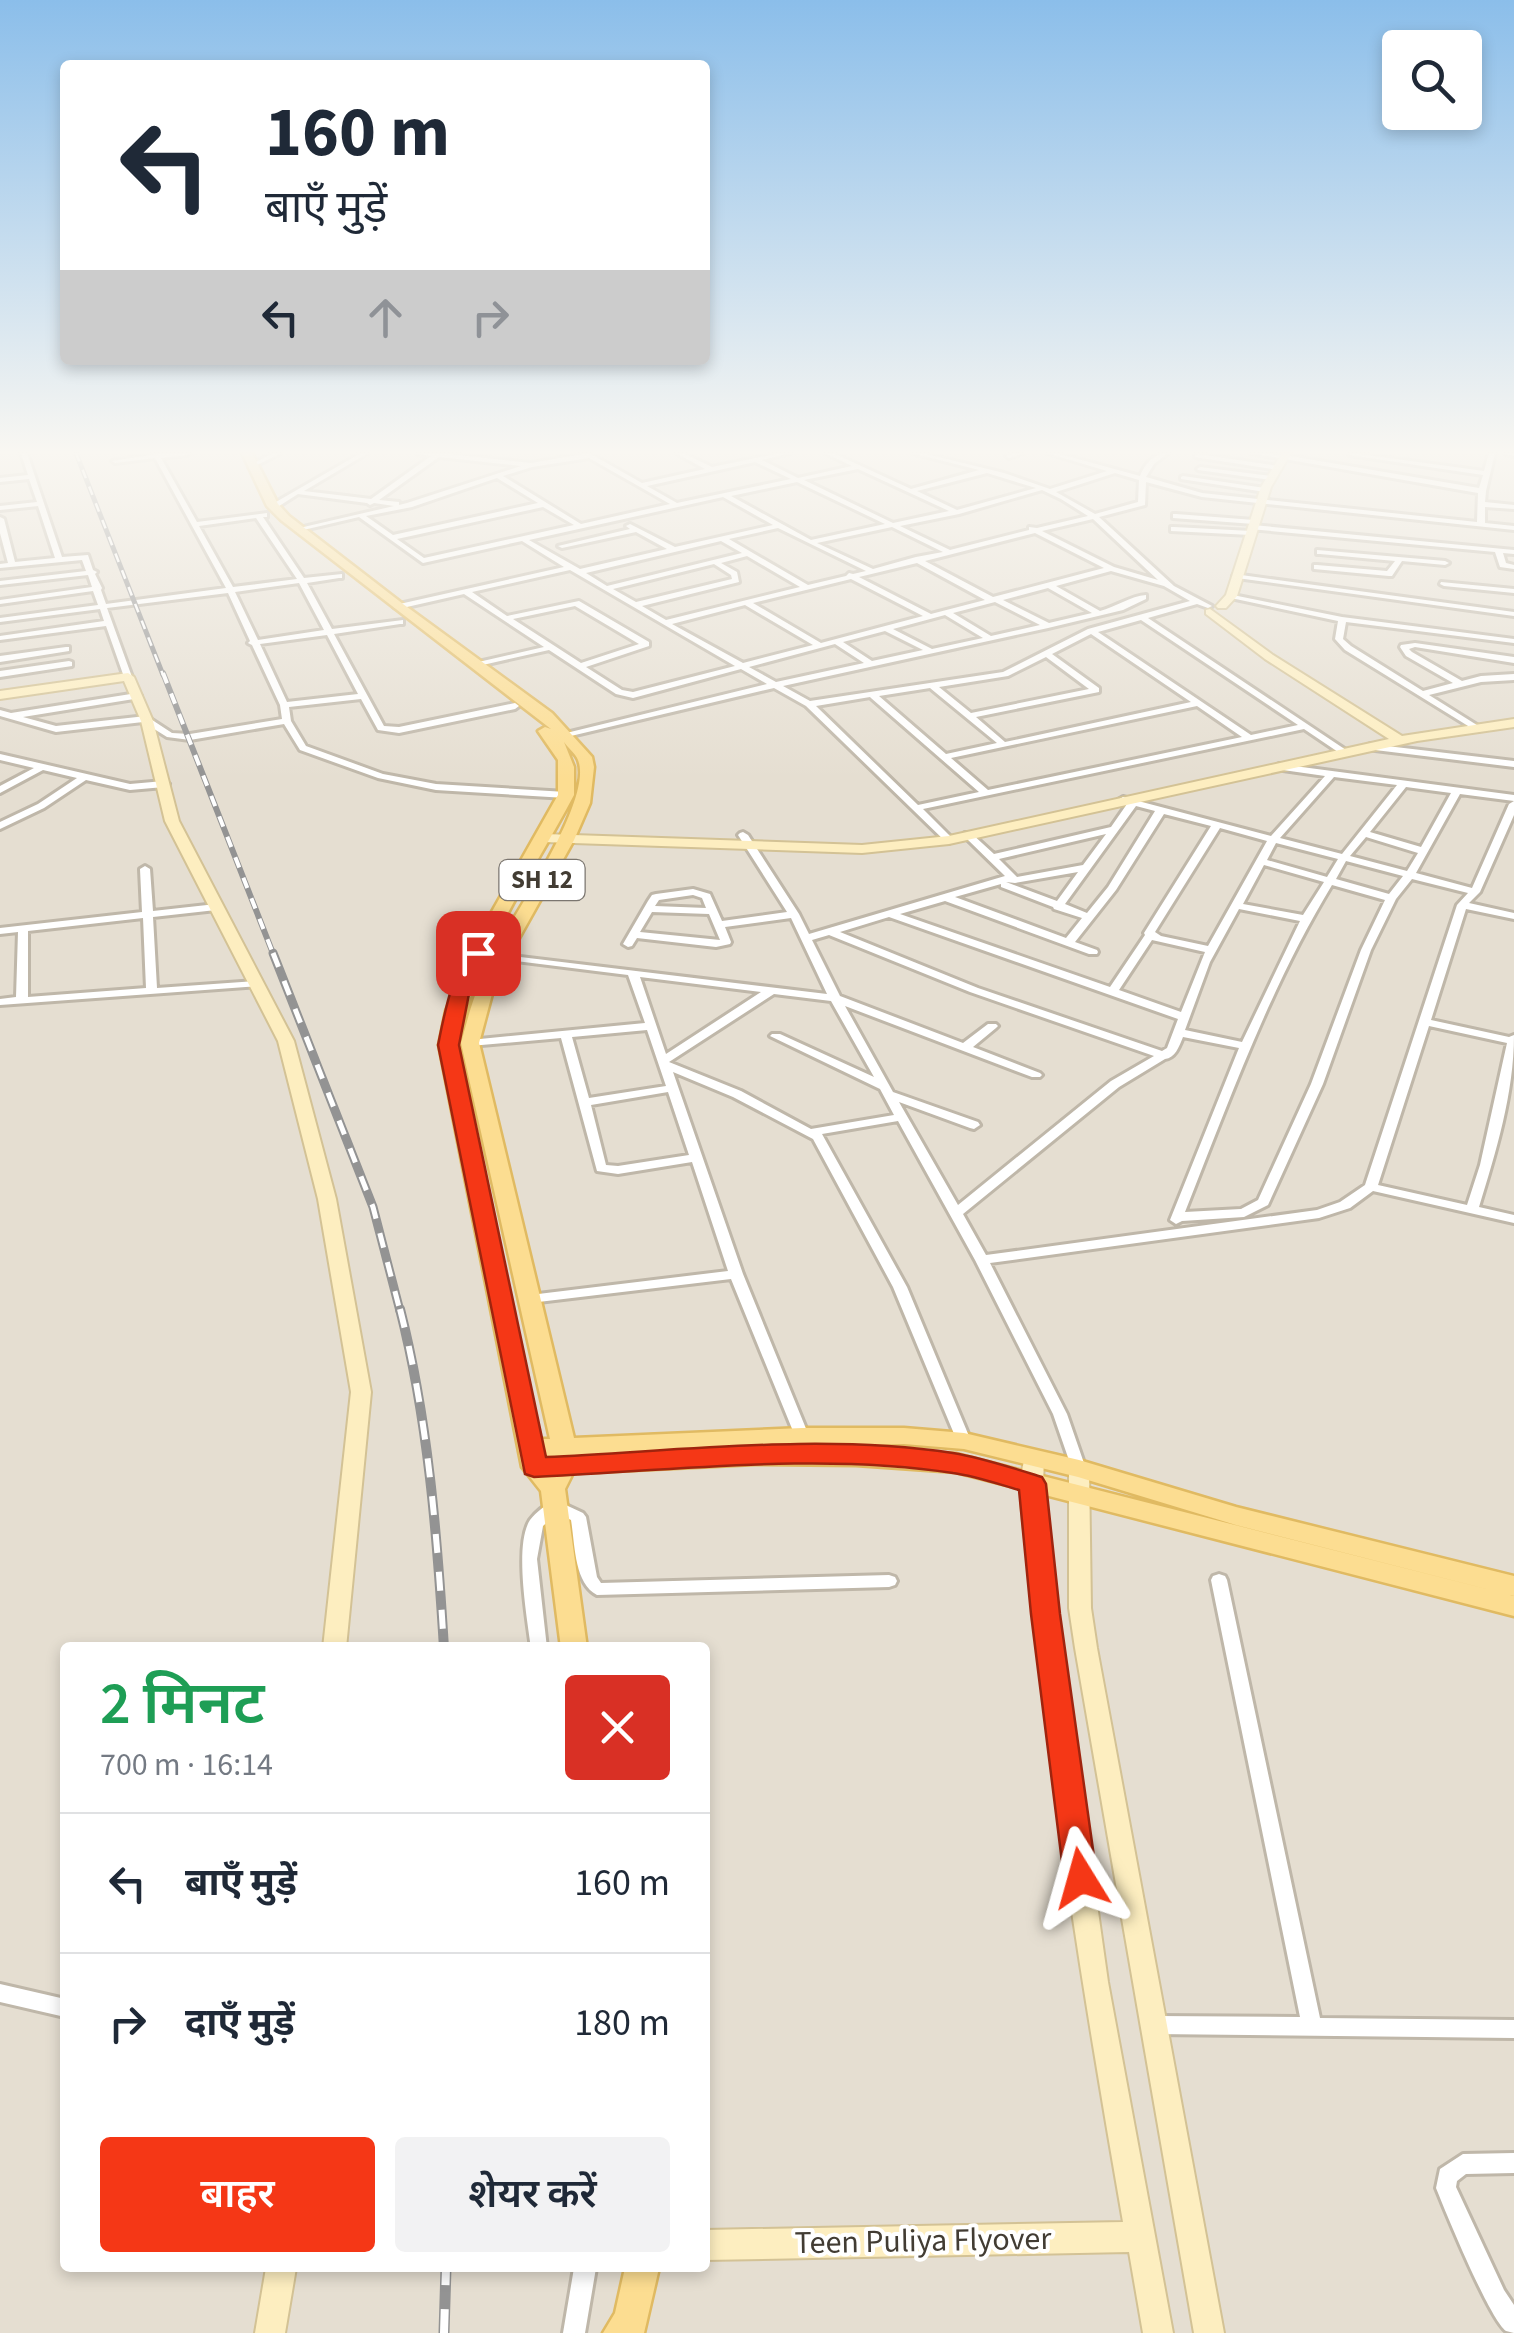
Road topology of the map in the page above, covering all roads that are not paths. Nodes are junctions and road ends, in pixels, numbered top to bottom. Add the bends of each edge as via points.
1 (11, 562) edge
2 (36, 562) edge
3 (88, 562) edge
4 (216, 562) edge
5 (292, 562) edge
6 (323, 562) edge
7 (337, 562) edge
8 (562, 562) edge
9 (615, 562) edge
10 (715, 562) joint
11 (761, 562) edge
12 (853, 562) edge
13 (904, 562) edge
14 (922, 562) edge
15 (1096, 562) edge
16 (1141, 562) edge
17 (1242, 562) edge
18 (1318, 562) edge
19 (1398, 562) edge
20 (1432, 562) edge
21 (1445, 563) joint
22 (12, 565) junction
23 (0, 566) edge
24 (1317, 567) junction
25 (1110, 569) junction
26 (575, 570) junction
27 (870, 570) junction
28 (93, 572) junction
29 (339, 576) junction
30 (849, 576) junction
31 (1237, 576) junction
32 (302, 581) junction
33 (0, 584) edge
34 (1444, 584) junction
35 (1048, 586) junction
36 (805, 587) junction
37 (1168, 587) junction
38 (1313, 587) junction
39 (98, 588) junction
40 (607, 588) junction
41 (231, 591) junction
42 (464, 591) junction
43 (1514, 591) edge
44 (1142, 597) dead end
45 (994, 599) junction
46 (0, 602) edge
47 (744, 602) junction
48 (635, 605) junction
49 (106, 606) junction
50 (1443, 606) junction
51 (1214, 607) junction
52 (946, 612) junction
53 (1099, 613) junction
54 (399, 614) junction
55 (1514, 614) edge
56 (929, 616) junction
57 (1142, 617) junction
58 (508, 618) junction
59 (1342, 619) junction
60 (0, 620) edge
61 (110, 623) junction
62 (665, 623) junction
63 (1048, 626) junction
64 (885, 628) junction
65 (62, 631) junction
66 (332, 632) junction
67 (1091, 632) junction
68 (0, 638) edge
69 (990, 639) junction
70 (1514, 641) edge
71 (835, 642) junction
72 (252, 643) junction
73 (820, 646) junction
74 (552, 647) junction
75 (66, 649) junction
76 (933, 652) junction
77 (1046, 654) junction
78 (1488, 657) junction
79 (0, 658) edge
80 (1514, 660) edge
81 (69, 664) junction
82 (872, 664) junction
83 (477, 665) junction
84 (581, 666) junction
85 (741, 667) junction
86 (0, 674) edge
87 (128, 676) junction
88 (1514, 677) edge
89 (1482, 679) junction
90 (74, 684) junction
91 (1460, 684) junction
92 (776, 686) junction
93 (933, 686) junction
94 (1421, 694) junction
95 (0, 695) edge
96 (137, 696) junction
97 (364, 696) junction
98 (874, 696) junction
99 (810, 704) junction
100 (1196, 704) junction
101 (284, 705) junction
102 (514, 706) junction
103 (4, 715) edge
104 (969, 716) junction
105 (147, 720) junction
106 (287, 722) junction
107 (1514, 723) edge
108 (1306, 726) junction
109 (1476, 727) junction
110 (561, 737) junction
111 (1250, 738) junction
112 (1400, 740) junction
113 (1004, 745) junction
114 (1370, 747) junction
115 (1344, 752) junction
116 (0, 757) edge
117 (945, 757) junction
118 (1514, 764) edge
119 (1276, 767) junction
120 (40, 768) junction
121 (1332, 774) junction
122 (84, 778) junction
123 (164, 784) junction
124 (1403, 784) junction
125 (0, 790) edge
126 (1457, 791) junction
127 (988, 794) junction
128 (566, 795) junction
129 (1128, 801) junction
130 (1514, 801) edge
131 (916, 808) junction
132 (1162, 810) junction
133 (0, 826) edge
134 (1216, 826) junction
135 (1114, 830) junction
136 (547, 832) junction
137 (1364, 833) junction
138 (568, 834) junction
139 (968, 835) junction
140 (949, 840) junction
141 (746, 841) junction
142 (1272, 841) junction
143 (1424, 850) junction
144 (990, 858) junction
145 (1343, 859) junction
146 (1263, 862) junction
147 (1086, 868) junction
148 (146, 869) dead end
149 (1410, 875) junction
150 (1004, 880) junction
151 (1328, 880) junction
152 (1475, 892) junction
153 (947, 898) junction
154 (1391, 898) junction
155 (1462, 905) junction
156 (1239, 906) junction
157 (216, 907) junction
158 (1058, 907) junction
159 (648, 909) junction
160 (713, 910) junction
161 (145, 914) junction
162 (794, 914) junction
163 (893, 915) junction
164 (1514, 916) edge
165 (1089, 917) junction
166 (1306, 919) junction
167 (720, 926) junction
168 (23, 928) junction
169 (0, 931) edge
170 (831, 932) junction
171 (1150, 935) junction
172 (806, 938) junction
173 (1068, 943) junction
174 (1212, 950) junction
175 (1093, 952) dead end
176 (500, 956) junction
177 (633, 973) junction
178 (256, 984) junction
179 (152, 990) junction
180 (772, 990) junction
181 (1112, 992) junction
182 (835, 998) junction
183 (22, 1000) junction
184 (0, 1002) edge
185 (1184, 1017) junction
186 (1425, 1022) junction
187 (651, 1026) junction
188 (992, 1026) dead end
189 (1181, 1033) junction
190 (566, 1036) junction
191 (776, 1036) dead end
192 (1514, 1040) edge
193 (470, 1043) junction
194 (1246, 1046) junction
195 (965, 1047) junction
196 (1166, 1056) junction
197 (664, 1063) junction
198 (1036, 1075) dead end
199 (672, 1088) junction
200 (887, 1091) junction
201 (583, 1103) junction
202 (902, 1117) junction
203 (974, 1125) dead end
204 (812, 1132) junction
205 (696, 1158) junction
206 (1372, 1187) junction
207 (1472, 1210) junction
208 (956, 1213) junction
209 (1177, 1217) junction
210 (1514, 1220) edge
211 (1172, 1232) junction
212 (982, 1260) junction
213 (736, 1274) junction
214 (530, 1299) junction
215 (802, 1436) junction
216 (964, 1441) junction
217 (564, 1456) junction
218 (533, 1458) junction
219 (1079, 1469) junction
220 (1033, 1471) junction
221 (554, 1497) junction
222 (1080, 1497) junction
223 (1220, 1580) dead end
224 (889, 1581) dead end
225 (1514, 1586) edge
226 (1514, 1606) edge
227 (335, 1642) edge
228 (538, 1642) edge
229 (573, 1642) edge
230 (0, 1993) edge
231 (60, 2007) edge
232 (1154, 2025) junction
233 (1312, 2026) junction
234 (1514, 2029) edge
235 (1514, 2164) edge
236 (1141, 2238) junction
237 (710, 2245) edge
238 (280, 2272) edge
239 (584, 2272) edge
240 (641, 2272) edge
241 (1514, 2323) edge
242 (270, 2333) edge
243 (574, 2333) edge
244 (621, 2333) edge
245 (1158, 2333) edge
246 (1209, 2333) edge

1 - 22 street
2 - 22 street
3 - 28 street
4 - 41 street
5 - 32 street
6 - 29 main road, SH 12
7 - 54 main road, SH 12
8 - 26 street
9 - 26 street
10 - 40 street
10 - 48 street via 736,580
11 - 36 street
12 - 27 street
13 - 27 street
14 - 45 street
15 - 25 street
16 - 37 street
17 - 31 street
18 - 24 street
19 - 24 street via 1389,574
20 - 21 street
21 - 34 street
22 - 23 street
24 - 38 street
25 - 35 street
25 - 37 street
26 - 40 street
26 - 42 street
27 - 30 street
28 - 33 street
28 - 39 street
29 - 32 street
29 - 54 main road, SH 12
30 - 36 street
30 - 56 street
31 - 38 street
31 - 51 street
32 - 41 street
32 - 66 street
34 - 43 street
34 - 50 street
35 - 45 street
35 - 53 street
36 - 47 street
37 - 51 street
38 - 50 street
39 - 46 street
39 - 49 street
40 - 48 street
41 - 49 street
41 - 72 street
42 - 54 street
42 - 58 street
44 - 53 street
45 - 52 street
45 - 63 street
47 - 62 street
47 - 73 street
48 - 62 street
49 - 60 street
49 - 61 street
50 - 55 street
51 - 57 street
51 - 59 street
51 - 112 street via 1270,657
52 - 56 street
52 - 69 street
53 - 63 street
54 - 66 street
54 - 83 main road, SH 12
54 - 102 main road, SH 12
56 - 64 street
57 - 67 street
57 - 108 street
58 - 74 street
58 - 84 street via 576,603 646,644
59 - 70 street
59 - 94 street via 1339,639 1348,648
61 - 65 street
61 - 87 street
62 - 85 street
63 - 69 street
64 - 71 street
64 - 76 street
65 - 68 street
65 - 75 street
66 - 72 street
66 - 97 street
67 - 77 street
67 - 100 street
69 - 76 street
71 - 73 street
71 - 82 street
72 - 101 street
73 - 85 street
74 - 83 street
74 - 84 street
75 - 79 street
75 - 81 street
76 - 82 street
77 - 93 street via 1005,674
77 - 104 street via 1096,690
78 - 80 street
78 - 89 street
78 - 91 street via 1406,646
81 - 86 street
81 - 90 street
82 - 92 street
83 - 110 main road, SH 12
84 - 85 street via 628,695
85 - 92 street
87 - 90 street
87 - 96 street
88 - 89 street
89 - 91 street
90 - 95 street
91 - 94 street
92 - 99 street
92 - 110 street
93 - 98 street
93 - 104 street
94 - 109 street
96 - 103 street
96 - 105 street
97 - 101 street
97 - 102 street via 388,731
98 - 99 street
98 - 117 street
99 - 131 street
100 - 111 street
100 - 113 street
101 - 106 street
102 - 110 main road, SH 12
103 - 105 street via 56,730
104 - 113 street
105 - 106 street via 190,738
105 - 123 street
106 - 128 street via 303,748 381,776 436,787
107 - 109 street
108 - 111 street
108 - 115 street
109 - 112 street
110 - 128 main road via 570,768
110 - 138 main road, SH 12 via 588,767
111 - 127 street
112 - 114 street
113 - 117 street
114 - 115 street
114 - 118 street
115 - 119 street
116 - 120 street
117 - 127 street
119 - 121 street
119 - 129 street
120 - 122 street
120 - 125 street
121 - 124 street
121 - 142 street
122 - 123 street via 136,787
122 - 133 street
123 - 157 street via 172,821
124 - 126 street
124 - 137 street
126 - 130 street
126 - 143 street
127 - 131 street
128 - 136 main road, SH 12
129 - 132 street
129 - 135 street
129 - 139 street
130 - 152 street
131 - 140 street
132 - 134 street
132 - 165 street
134 - 142 street
134 - 171 street
135 - 144 street
135 - 147 street
136 - 138 street
136 - 218 main road, SH 12 via 459,994 448,1045
137 - 143 street
137 - 145 street
138 - 141 street
138 - 176 main road, SH 12
139 - 140 street
139 - 144 street
140 - 141 street via 862,849
141 - 162 street
142 - 145 street
142 - 146 street
143 - 149 street
144 - 150 street
145 - 149 street
145 - 151 street
146 - 151 street
146 - 156 street
147 - 150 street
147 - 158 street
148 - 161 street
149 - 152 street
149 - 154 street
150 - 153 street
150 - 158 street
151 - 154 street
151 - 166 street
152 - 155 street
153 - 163 street
153 - 173 street
154 - 209 street via 1263,1202 1244,1213
155 - 164 street
155 - 186 street
156 - 166 street
156 - 174 street
157 - 161 street
157 - 178 street
158 - 165 street
159 - 160 street
159 - 160 street via 660,894 694,892 706,896
159 - 167 street via 631,939 719,944 726,942
160 - 167 street
161 - 168 street
161 - 179 street
162 - 167 street
162 - 172 street
163 - 170 street
163 - 181 street
165 - 173 street
166 - 194 street
168 - 169 street
168 - 183 street
170 - 172 street
170 - 196 street
171 - 174 street
171 - 181 street
172 - 182 street
173 - 175 street
174 - 185 street
176 - 177 street
176 - 193 main road, SH 12
177 - 180 street
177 - 187 street
178 - 179 street
178 - 227 street via 286,1041 327,1199 361,1392
179 - 183 street
180 - 182 street
180 - 197 street
181 - 185 street
182 - 195 street
182 - 200 street
183 - 184 street
185 - 189 street
186 - 192 street
186 - 206 street
187 - 190 street
187 - 197 street
188 - 195 street
189 - 194 street
189 - 196 street
190 - 193 street
190 - 201 street
191 - 200 street
192 - 207 street
193 - 214 main road, SH 12
194 - 209 street
195 - 198 street
196 - 208 street via 1116,1084
197 - 199 street
197 - 204 street
199 - 201 street
199 - 205 street
200 - 202 street
200 - 203 street
201 - 205 street via 604,1170
202 - 204 street
202 - 208 street
204 - 216 street via 900,1286
205 - 213 street
206 - 207 street
206 - 211 street via 1318,1214
207 - 210 street
208 - 212 street
209 - 211 street
211 - 212 street
212 - 219 street via 1060,1414
213 - 214 street
213 - 215 street
214 - 217 main road, SH 12
215 - 216 main road
215 - 217 main road
216 - 220 main road
217 - 218 main road
217 - 220 main road via 884,1456
217 - 221 main road
218 - 221 main road
219 - 220 main road
219 - 222 street
219 - 225 main road
220 - 222 main road
220 - 236 street via 1098,1999
221 - 224 street via 578,1517 589,1579 597,1589
221 - 228 street via 536,1524 529,1559
221 - 229 main road
222 - 226 main road
222 - 232 street via 1080,1608
223 - 233 street
230 - 231 street
232 - 233 street
232 - 246 street
233 - 234 street
235 - 241 street via 1463,2164 1447,2176 1446,2188
236 - 237 street, Teen Puliya Flyover
236 - 245 street
238 - 242 street
239 - 243 street
240 - 244 main road via 631,2321

